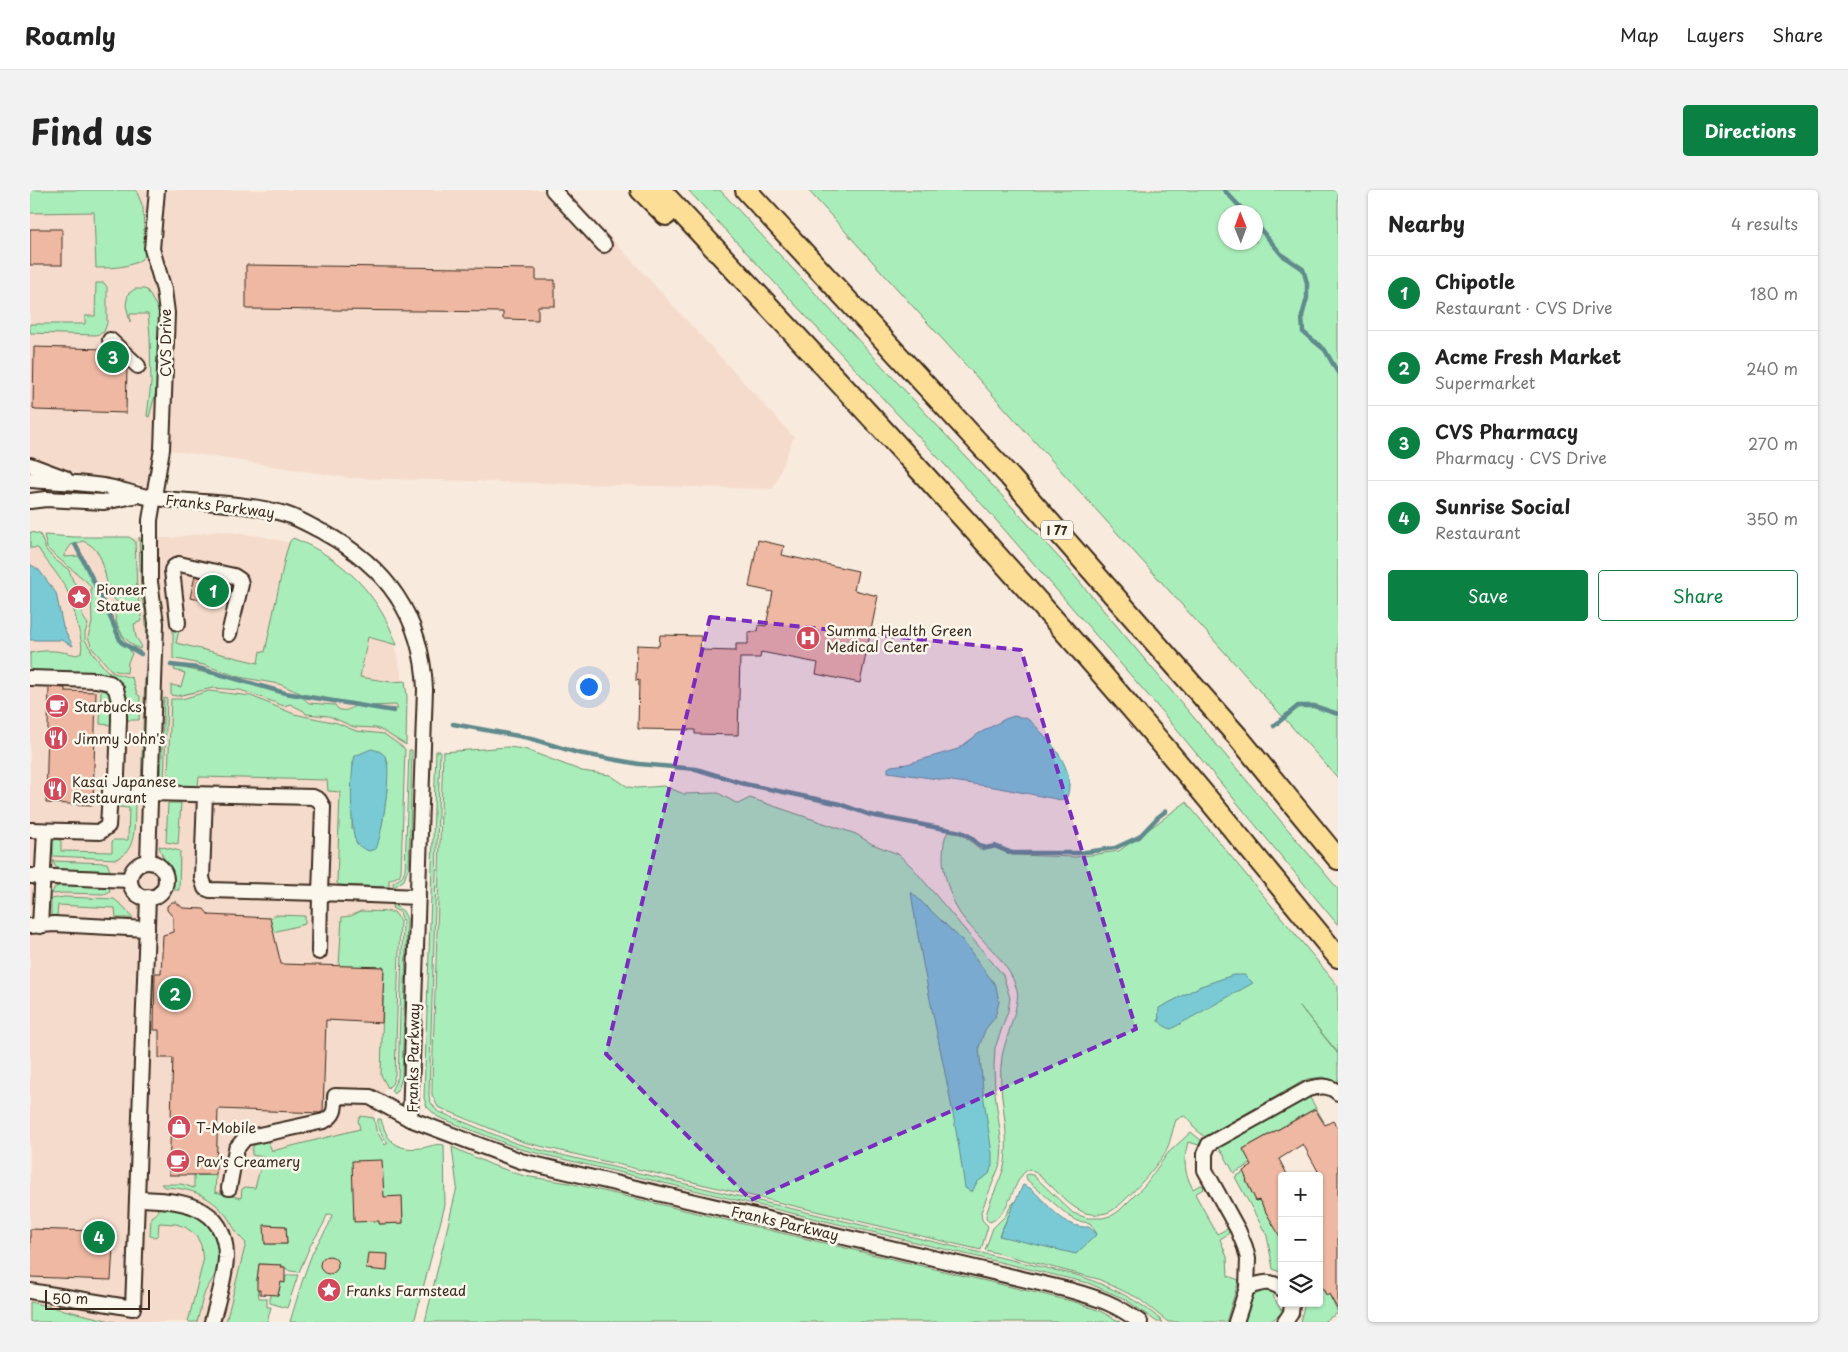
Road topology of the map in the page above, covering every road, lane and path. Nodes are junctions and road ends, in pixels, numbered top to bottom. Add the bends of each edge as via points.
1 (157, 190) edge
2 (553, 190) edge
3 (641, 190) edge
4 (660, 190) edge
5 (746, 190) edge
6 (604, 245) dead end
7 (110, 340) dead end
8 (138, 366) dead end
9 (854, 397) junction
10 (30, 466) edge
11 (30, 480) edge
12 (79, 483) junction
13 (135, 496) junction
14 (152, 498) junction
15 (30, 501) edge
16 (178, 623) dead end
17 (229, 634) dead end
18 (30, 678) edge
19 (110, 792) junction
20 (150, 794) junction
21 (205, 795) junction
22 (30, 830) edge
23 (45, 831) junction
24 (1338, 859) edge
25 (148, 861) junction
26 (36, 877) edge
27 (130, 880) junction
28 (320, 893) junction
29 (418, 897) junction
30 (148, 898) junction
31 (35, 926) edge
32 (146, 929) junction
33 (318, 952) dead end
34 (1338, 957) edge
35 (1338, 1093) edge
36 (410, 1118) junction
37 (229, 1188) dead end
38 (137, 1199) junction
39 (1278, 1287) edge
40 (1247, 1288) junction
41 (30, 1290) edge
42 (1292, 1307) edge
43 (212, 1322) edge
44 (1140, 1322) edge
45 (1236, 1322) edge
46 (1285, 1322) edge

1 - 14 street, CVS Drive via 152,248 167,313 162,449
2 - 6 street
3 - 9 highway
4 - 9 highway
5 - 24 highway, I 77 via 1010,477 1238,737
7 - 8 street
9 - 34 highway via 1138,715
10 - 12 street
11 - 12 street, Franks Parkway
12 - 13 street, Franks Parkway via 110,487
13 - 14 street, Franks Parkway
13 - 15 street, Franks Parkway via 104,502
14 - 20 street, CVS Drive via 150,582 156,623
14 - 29 street, Franks Parkway via 263,509 288,515 351,549 387,582 400,601 418,637 424,671
16 - 17 street via 172,570 179,564 240,580
18 - 19 street via 96,680 110,684 116,690 119,701 117,776
19 - 20 street
19 - 23 street via 108,826 104,830
20 - 21 street
20 - 25 street, CVS Drive
21 - 28 street via 313,797 319,800 323,807
21 - 28 street via 202,878 205,888
22 - 23 street
23 - 26 street
25 - 27 street via 137,865
25 - 30 street via 159,865 166,881 162,892
26 - 27 street
26 - 31 street
27 - 30 street via 135,892
28 - 29 street
28 - 33 street
29 - 36 street, Franks Parkway
30 - 32 street
31 - 32 street via 54,924
32 - 38 street
35 - 40 street via 1327,1086 1308,1088 1209,1144 1205,1153 1205,1170 1245,1247
36 - 37 street via 370,1097 335,1096 335,1112 331,1118 245,1138 239,1143
36 - 44 street, Franks Parkway via 521,1161 1086,1294 1102,1299
38 - 41 street via 132,1308
38 - 43 street via 185,1202 200,1208 220,1231 226,1259
39 - 40 street via 1262,1282
40 - 45 street
42 - 46 street

